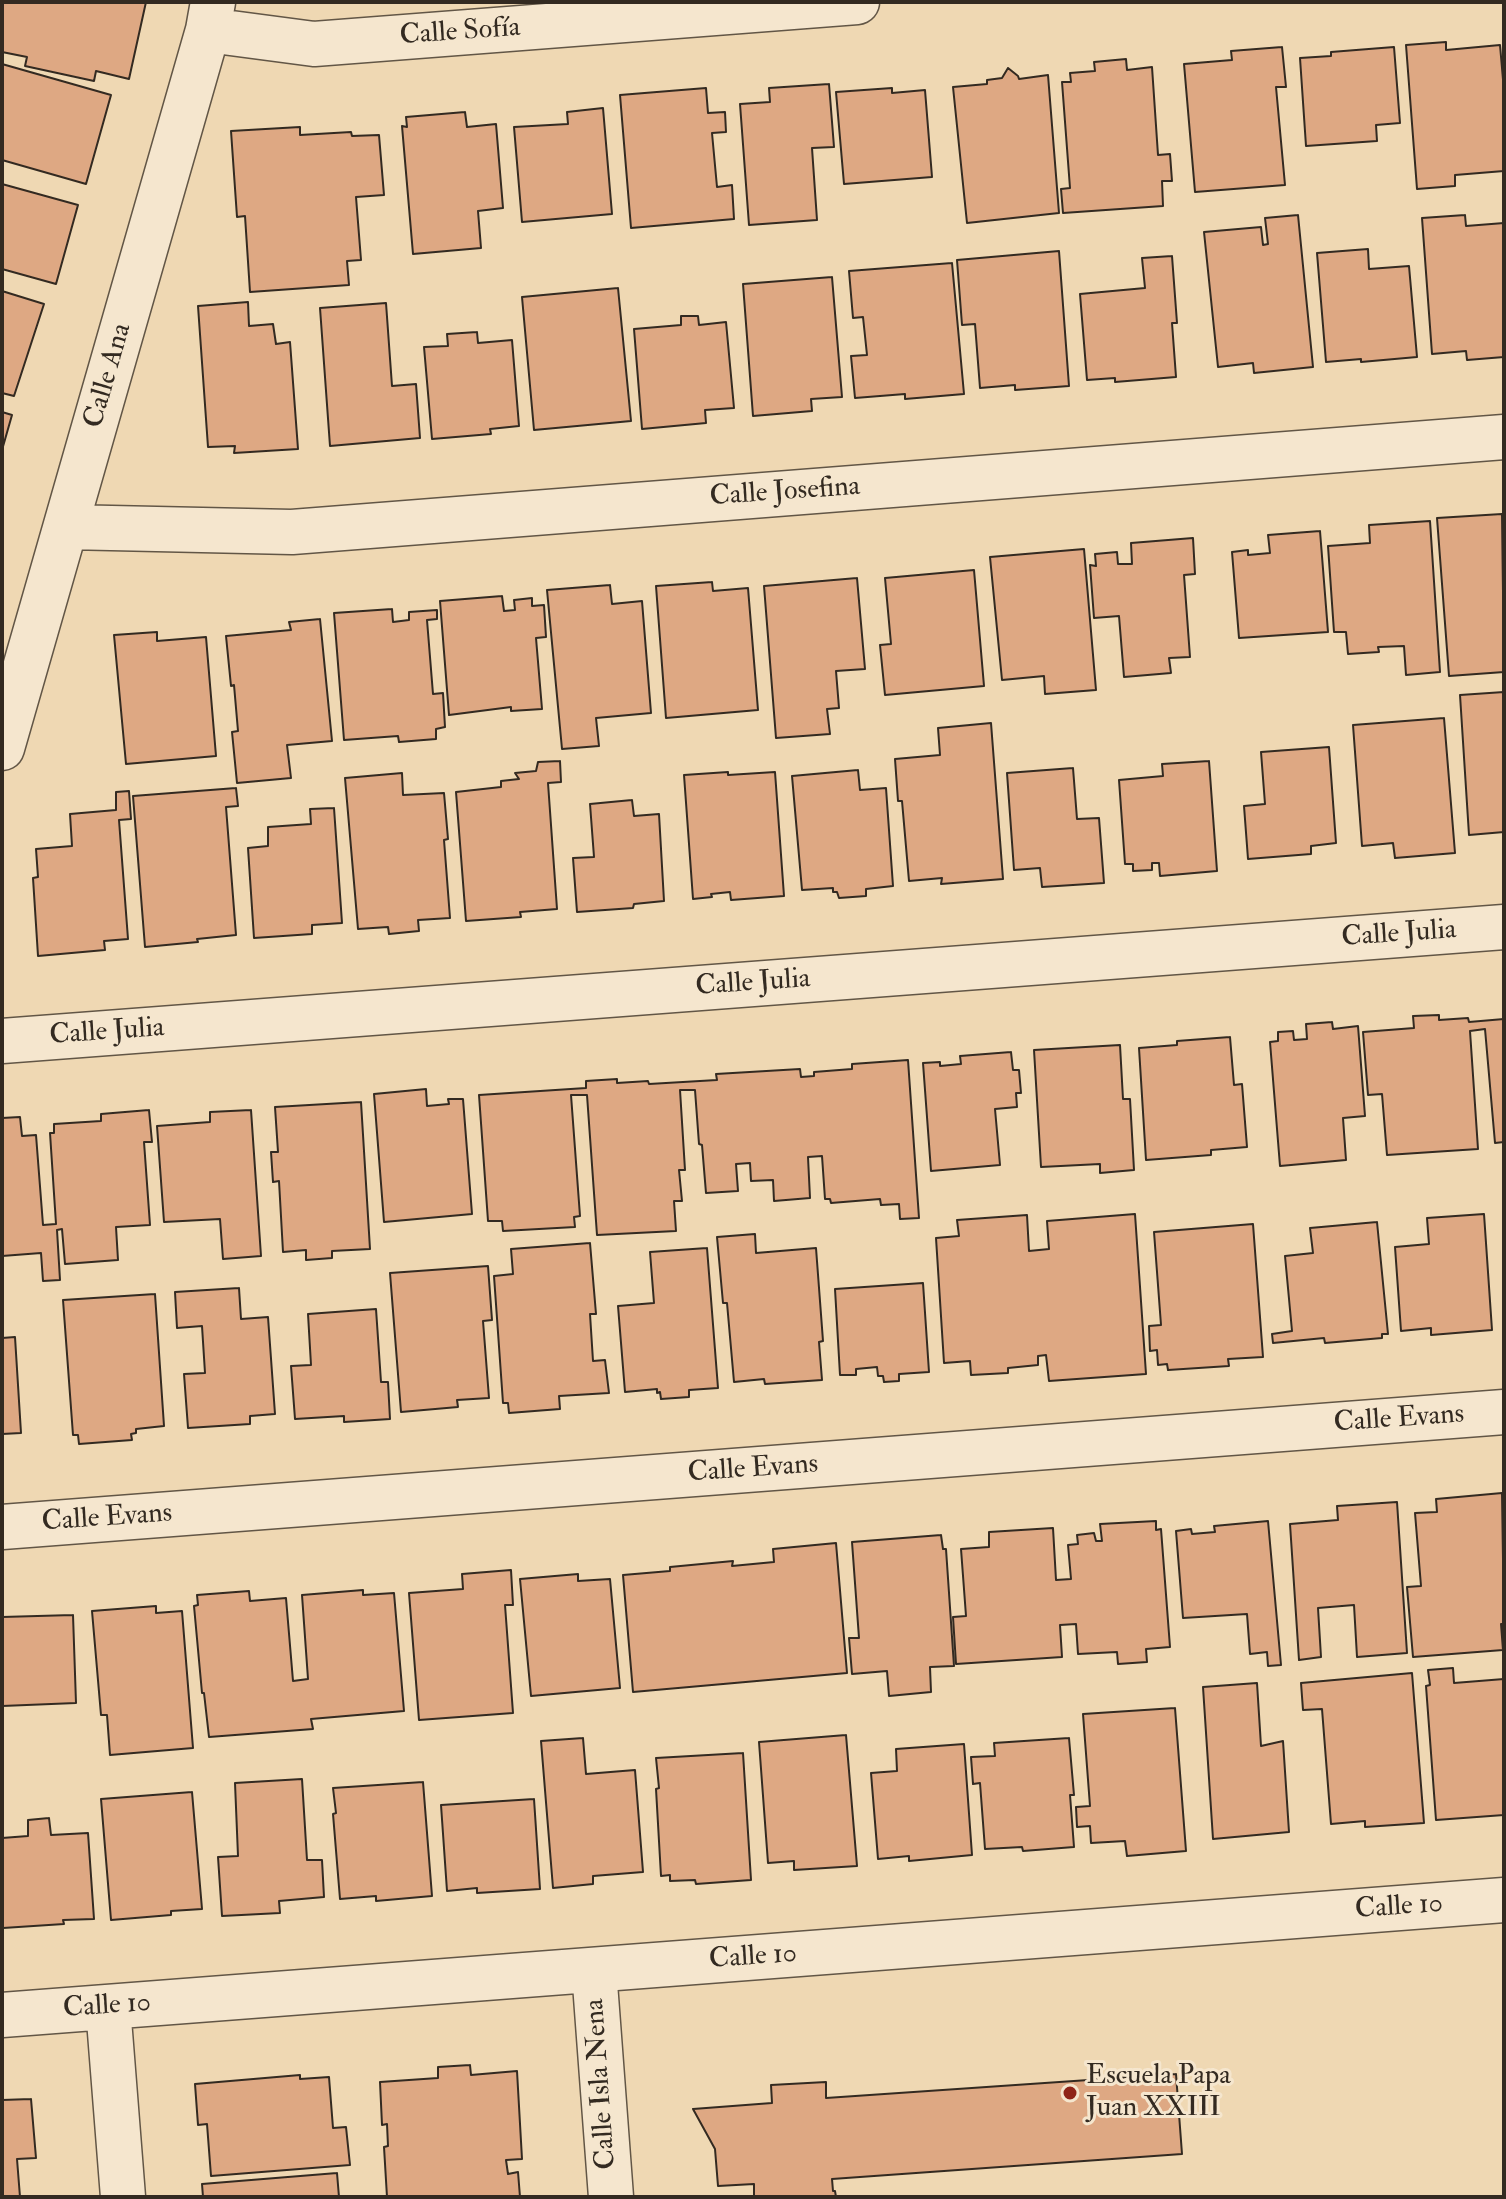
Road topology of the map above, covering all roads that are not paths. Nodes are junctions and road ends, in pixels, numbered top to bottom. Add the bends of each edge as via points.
1 (857, 2) edge
2 (210, 16) edge
3 (1504, 437) edge
4 (66, 527) junction
5 (2, 748) edge
6 (1504, 927) edge
7 (2, 1041) edge
8 (1504, 1412) edge
9 (2, 1527) edge
10 (1504, 1900) edge
11 (594, 1970) junction
12 (108, 2007) junction
13 (2, 2015) edge
14 (123, 2197) edge
15 (611, 2197) edge

1 - 2 street, Calle Sofía via 314,44
2 - 4 street, Calle Ana
3 - 4 street, Calle Josefina via 292,532
4 - 5 street, Calle Ana
6 - 7 street, Calle Julia
8 - 9 street, Calle Evans
10 - 11 street, Calle 10
11 - 12 street, Calle 10
11 - 15 street, Calle Isla Nena
12 - 13 street, Calle 10
12 - 14 street

